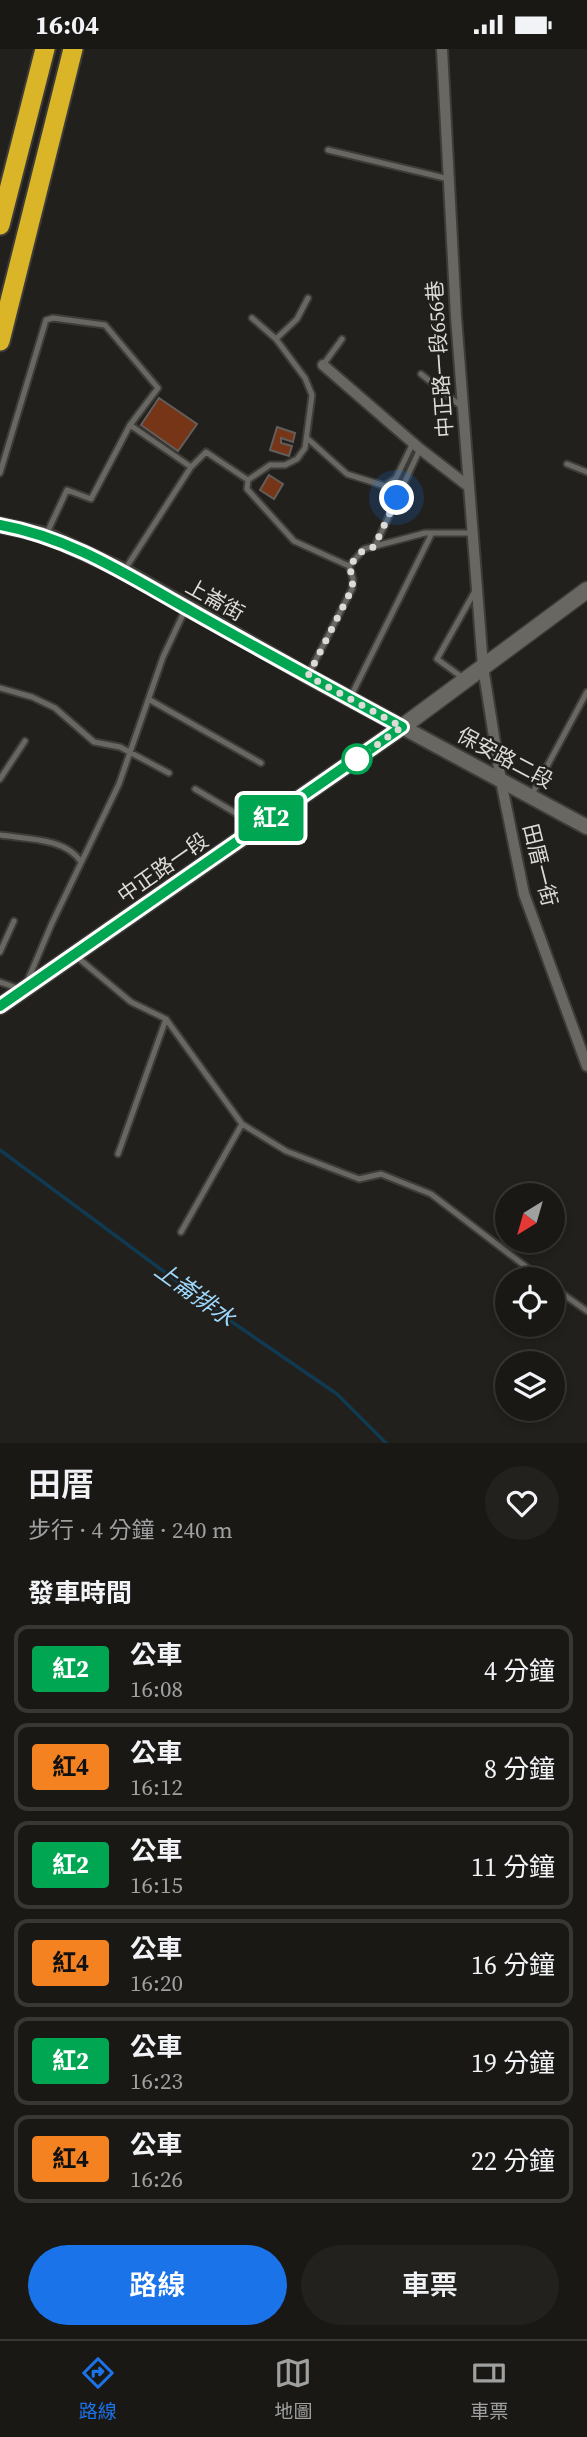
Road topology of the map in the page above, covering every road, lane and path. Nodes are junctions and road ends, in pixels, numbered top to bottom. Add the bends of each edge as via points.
1 (45, 49) edge
2 (74, 49) edge
3 (442, 49) edge
4 (327, 150) dead end
5 (449, 179) junction
6 (0, 225) edge
7 (307, 298) dead end
8 (251, 318) dead end
9 (276, 339) junction
10 (342, 339) dead end
11 (0, 341) edge
12 (323, 365) joint
13 (421, 374) dead end
14 (462, 407) junction
15 (130, 425) junction
16 (308, 439) junction
17 (417, 446) junction
18 (566, 464) dead end
19 (191, 467) junction
20 (587, 472) edge
21 (0, 473) edge
22 (248, 480) junction
23 (468, 486) junction
24 (0, 525) edge
25 (432, 533) junction
26 (471, 533) junction
27 (46, 535) junction
28 (374, 547) junction
29 (349, 566) junction
30 (124, 571) junction
31 (476, 590) junction
32 (587, 590) edge
33 (187, 608) junction
34 (483, 667) junction
35 (308, 676) junction
36 (465, 680) junction
37 (0, 688) edge
38 (587, 692) edge
39 (350, 699) junction
40 (150, 700) junction
41 (402, 727) junction
42 (25, 741) dead end
43 (131, 752) junction
44 (261, 763) dead end
45 (169, 773) dead end
46 (0, 779) edge
47 (501, 781) junction
48 (195, 789) dead end
49 (531, 796) junction
50 (258, 827) junction
51 (587, 827) edge
52 (0, 835) edge
53 (81, 862) junction
54 (14, 921) dead end
55 (0, 952) edge
56 (75, 954) junction
57 (0, 982) edge
58 (23, 990) junction
59 (0, 1006) edge
60 (166, 1019) junction
61 (587, 1066) edge
62 (242, 1124) junction
63 (118, 1154) dead end
64 (181, 1232) dead end
65 (526, 1267) edge
66 (565, 1295) edge
67 (587, 1311) edge

1 - 6 highway
2 - 11 highway
3 - 5 street, 中正路一段656巷
4 - 5 lane
5 - 14 street, 中正路一段656巷
7 - 9 lane via 297,320
8 - 9 lane
9 - 16 lane via 312,395
10 - 12 lane
12 - 17 street
13 - 14 lane
14 - 23 street, 中正路一段656巷
15 - 19 lane
15 - 21 lane via 158,388 104,325 46,320
15 - 27 lane via 91,499 67,490
16 - 17 lane via 347,474 385,486 396,478
16 - 22 lane via 297,459 270,465
17 - 23 street
17 - 28 lane
18 - 20 lane
19 - 22 lane via 206,452
19 - 30 lane
22 - 29 lane via 247,489 294,541
23 - 26 street, 中正路一段656巷
24 - 27 street, 上崙街
25 - 26 lane
25 - 28 lane
25 - 39 lane
26 - 31 street, 中正路一段656巷
27 - 30 street, 上崙街
28 - 29 lane via 364,549
29 - 35 lane via 352,589
30 - 33 street, 上崙街
31 - 34 street, 中正路一段656巷
31 - 36 lane via 438,659
32 - 34 main road, 中正路一段
33 - 35 street, 上崙街
33 - 40 lane via 163,657
34 - 36 main road, 中正路一段
34 - 47 street, 田厝一街
35 - 39 street, 上崙街
36 - 41 main road, 中正路一段
37 - 43 lane via 55,708 94,742
38 - 49 lane
39 - 41 street, 上崙街
40 - 43 lane
40 - 44 lane
41 - 47 street, 保安路二段
41 - 50 main road, 中正路一段
42 - 46 lane
43 - 45 lane
43 - 53 lane
47 - 49 street, 保安路二段
47 - 61 street, 田厝一街 via 524,894
48 - 50 lane
49 - 51 street, 保安路二段
50 - 56 main road, 中正路一段
52 - 53 lane via 65,847
53 - 58 lane
54 - 55 lane
56 - 58 main road, 中正路一段
56 - 60 lane via 131,1002
57 - 58 lane
58 - 59 main road, 中正路一段
60 - 62 lane
60 - 63 lane
62 - 64 lane
62 - 65 lane via 286,1151 359,1179 381,1174 431,1194
66 - 67 lane

